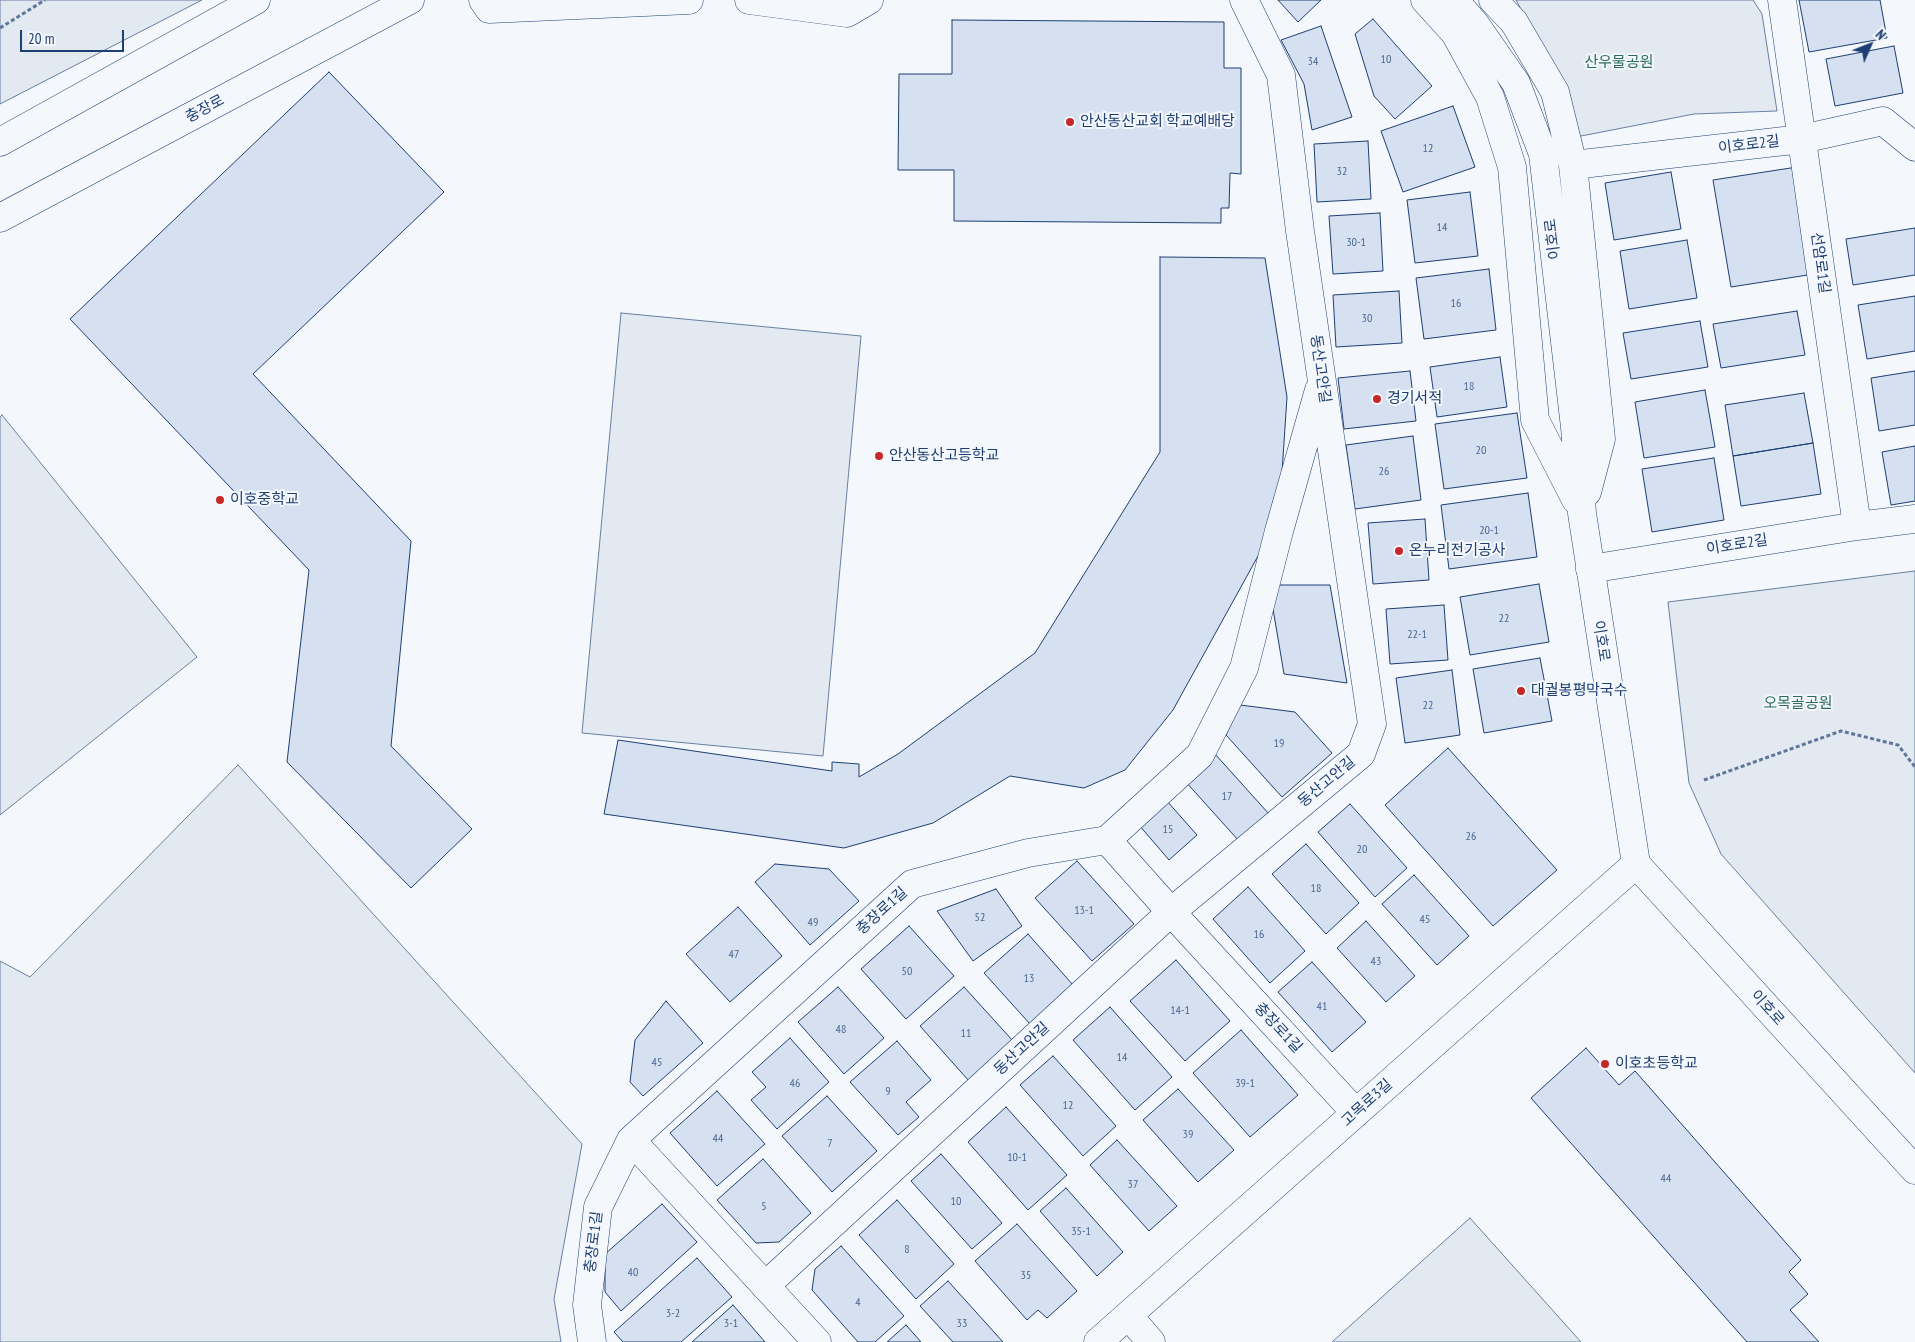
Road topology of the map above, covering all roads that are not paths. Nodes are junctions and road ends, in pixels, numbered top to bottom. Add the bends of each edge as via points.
1 (256, 0) edge
2 (410, 0) edge
3 (483, 0) edge
4 (689, 0) edge
5 (749, 0) edge
6 (869, 0) edge
7 (1244, 0) edge
8 (1425, 0) edge
9 (1454, 0) edge
10 (1493, 0) edge
11 (1782, 0) edge
12 (1802, 139) junction
13 (0, 142) edge
14 (1915, 147) edge
15 (1573, 165) junction
16 (0, 218) edge
17 (1321, 382) junction
18 (1582, 513) junction
19 (1915, 519) edge
20 (1857, 526) junction
21 (1590, 569) junction
22 (1107, 840) junction
23 (1636, 864) junction
24 (1171, 912) junction
25 (1356, 1113) junction
26 (630, 1140) junction
27 (1915, 1170) edge
28 (764, 1286) junction
29 (1128, 1316) junction
30 (592, 1342) edge
31 (817, 1342) edge
32 (1098, 1342) edge
33 (1152, 1342) edge

1 - 13 street
2 - 16 street, 충장로
3 - 4 street via 489,9
5 - 6 street via 847,13
7 - 17 street, 동산고안길 via 1281,75
8 - 18 street via 1455,33 1490,97 1512,167 1535,420
9 - 18 street, 이호로 via 1516,83 1543,154
10 - 15 street via 1514,22 1555,92
11 - 12 street, 선암로1길
12 - 14 street, 이호로2길 via 1883,121
12 - 15 street, 이호로2길
12 - 20 street, 선암로1길
15 - 18 street via 1601,440
17 - 22 street via 1244,668 1200,755
17 - 24 street, 동산고안길 via 1372,724 1361,754
18 - 21 street, 이호로
19 - 20 street, 이호로2길
20 - 21 street, 이호로2길
21 - 23 street, 이호로
22 - 24 street, 충장로1길
22 - 26 street, 충장로1길 via 1028,853 912,884
23 - 25 street, 고목로3길
23 - 27 street, 이호로
24 - 25 street, 충장로1길
24 - 28 street, 동산고안길
25 - 29 street, 고목로3길
26 - 28 street
26 - 30 street, 충장로1길 via 598,1206 587,1306
28 - 31 street
29 - 32 street, 고목로3길
29 - 33 street

